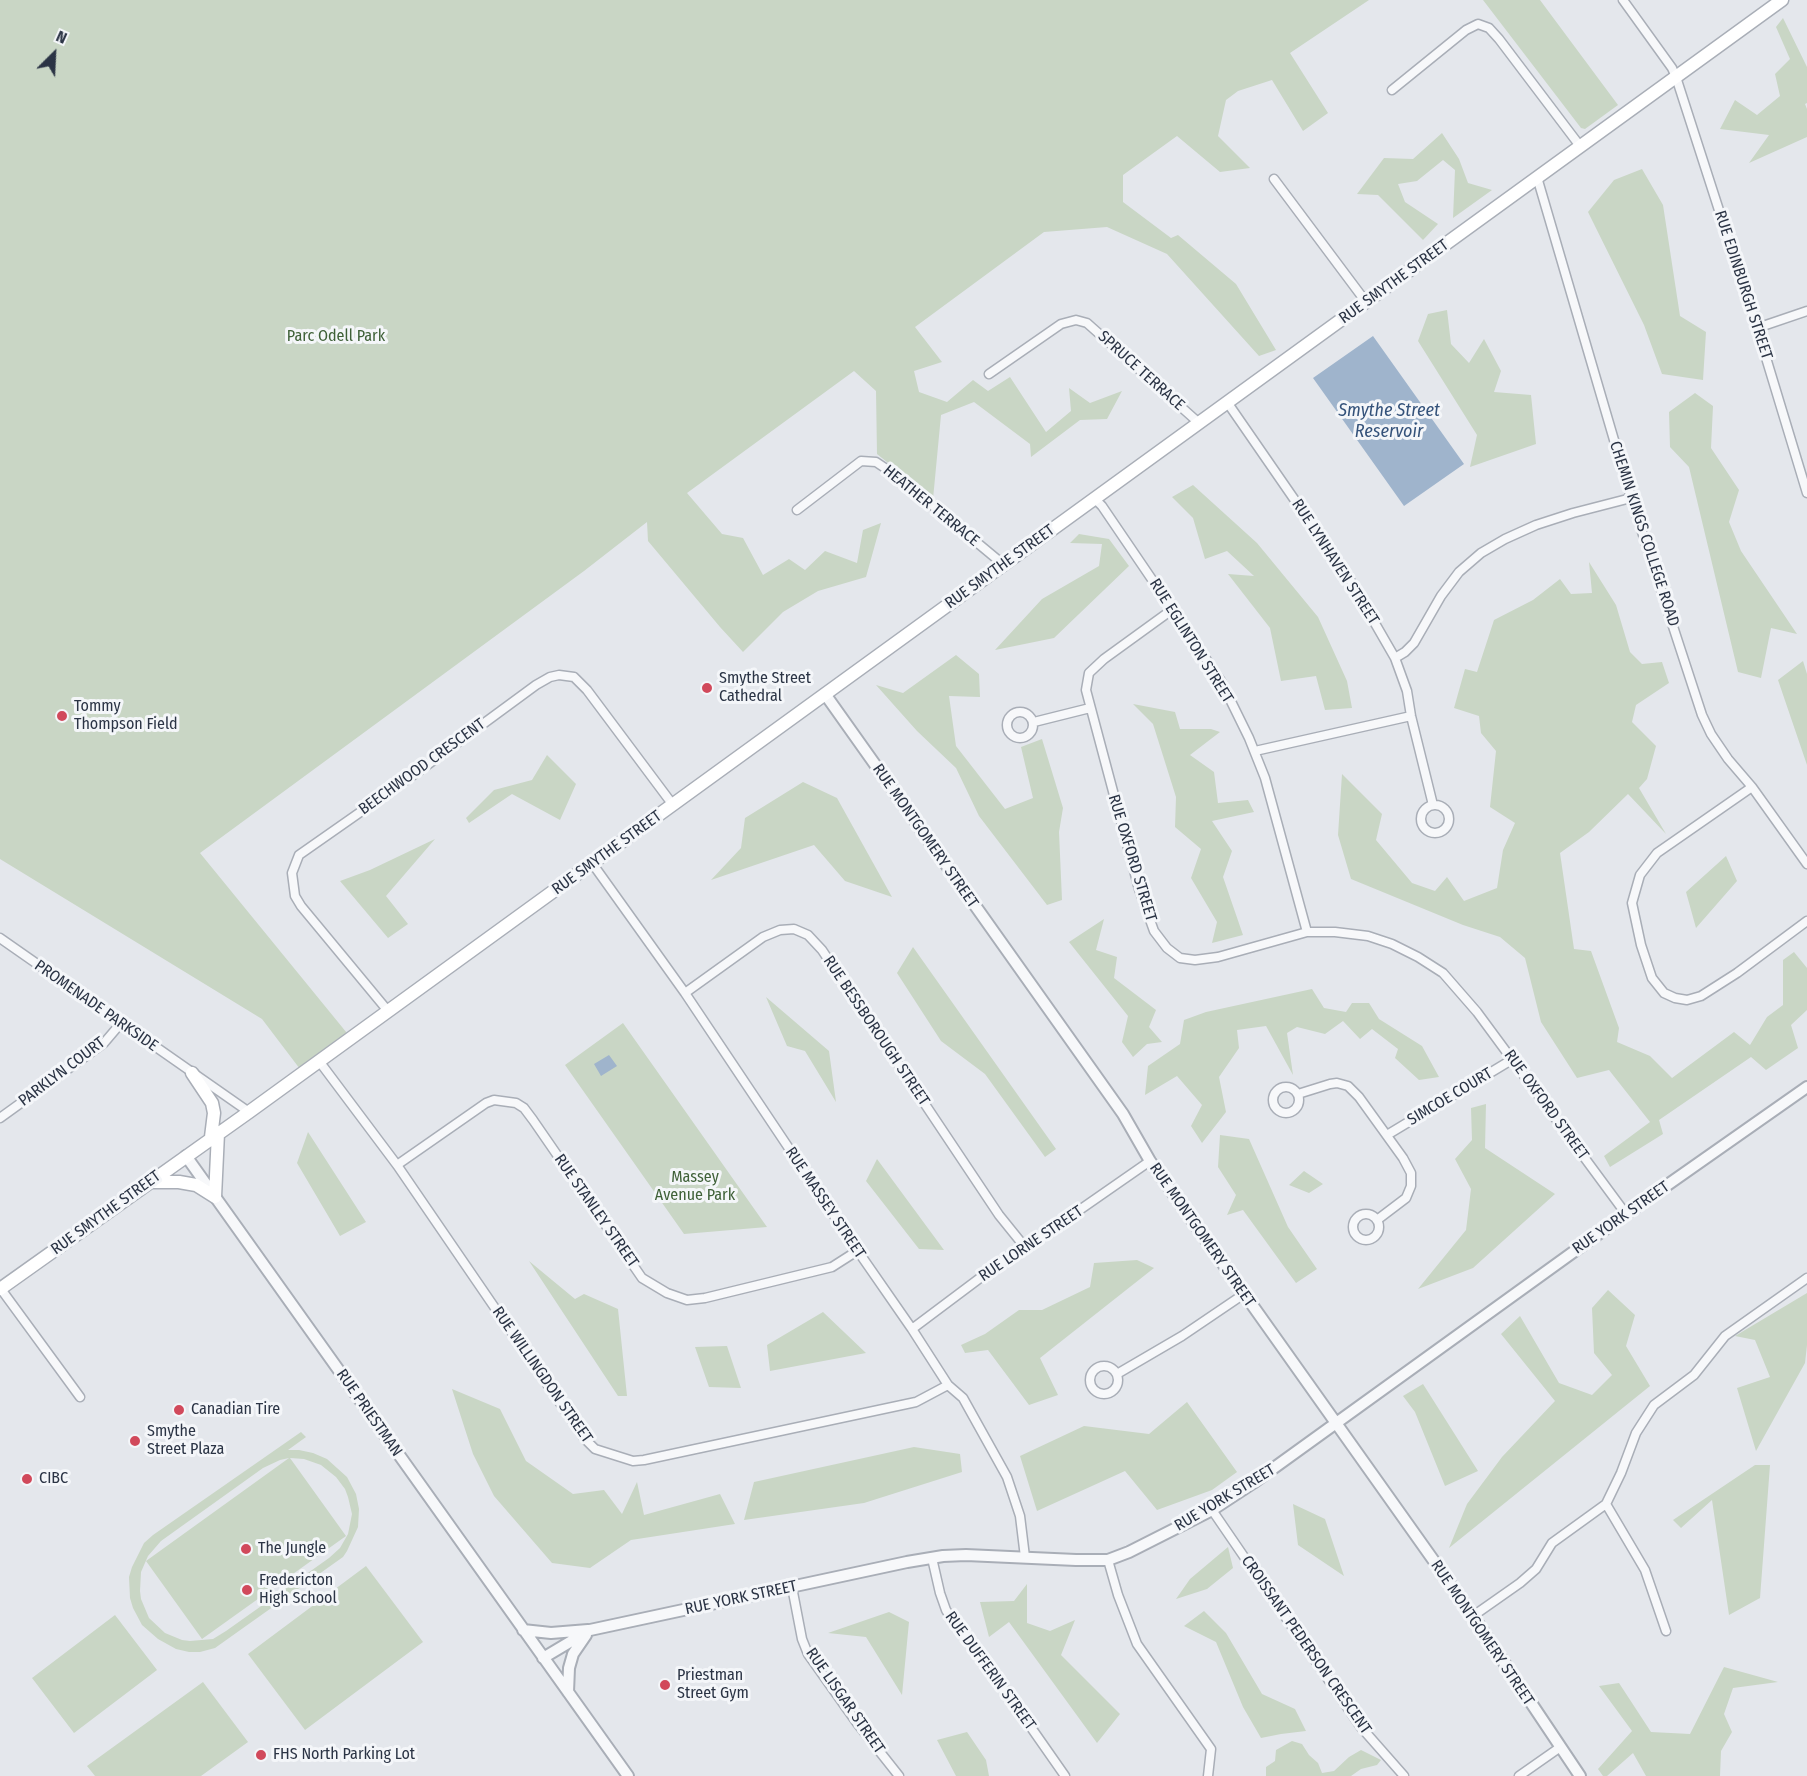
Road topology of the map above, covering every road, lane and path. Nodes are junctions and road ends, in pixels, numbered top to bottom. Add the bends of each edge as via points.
1 (1623, 0) edge
2 (1782, 0) edge
3 (1676, 77) junction
4 (1392, 90) dead end
5 (1580, 146) junction
6 (1537, 177) junction
7 (1274, 179) dead end
8 (1366, 302) junction
9 (1807, 311) edge
10 (1757, 328) junction
11 (989, 374) dead end
12 (1227, 402) junction
13 (1199, 423) junction
14 (1807, 493) edge
15 (1631, 498) junction
16 (1095, 499) junction
17 (797, 510) dead end
18 (1004, 565) junction
19 (1173, 609) junction
20 (1395, 658) junction
21 (825, 694) junction
22 (1090, 708) junction
23 (1411, 716) junction
24 (1034, 722) dead end
25 (1255, 751) junction
26 (1752, 787) junction
27 (673, 805) junction
28 (1433, 805) dead end
29 (592, 863) junction
30 (1807, 864) edge
31 (1807, 921) edge
32 (1307, 932) junction
33 (0, 938) edge
34 (685, 993) junction
35 (388, 1011) junction
36 (121, 1023) junction
37 (1513, 1059) junction
38 (319, 1061) junction
39 (192, 1073) junction
40 (1807, 1087) edge
41 (1298, 1094) dead end
42 (249, 1112) junction
43 (0, 1118) edge
44 (214, 1135) junction
45 (1387, 1135) junction
46 (186, 1156) junction
47 (1150, 1161) junction
48 (397, 1165) junction
49 (149, 1182) junction
50 (215, 1197) junction
51 (1626, 1214) junction
52 (1377, 1220) dead end
53 (1024, 1246) junction
54 (857, 1251) junction
55 (1807, 1278) edge
56 (0, 1289) edge
57 (1244, 1294) junction
58 (912, 1329) junction
59 (1117, 1374) dead end
60 (948, 1385) junction
61 (80, 1397) dead end
62 (1335, 1423) junction
63 (1606, 1504) junction
64 (1212, 1510) junction
65 (1025, 1557) junction
66 (932, 1558) junction
67 (1108, 1560) junction
68 (792, 1587) junction
69 (1473, 1616) junction
70 (523, 1630) junction
71 (590, 1630) junction
72 (1666, 1631) dead end
73 (543, 1658) junction
74 (568, 1692) junction
75 (1560, 1748) junction
76 (628, 1776) edge
77 (899, 1776) edge
78 (1065, 1776) edge
79 (1208, 1776) edge
80 (1404, 1776) edge
81 (1519, 1776) edge
82 (1580, 1776) edge

1 - 3 street, RUE EDINBURGH STREET
2 - 3 main road, RUE SMYTHE STREET
3 - 5 main road, RUE SMYTHE STREET
3 - 10 street, RUE EDINBURGH STREET
4 - 5 street via 1478,24 1489,28 1499,39
5 - 6 main road, RUE SMYTHE STREET
6 - 8 main road, RUE SMYTHE STREET
6 - 15 street, CHEMIN KINGS COLLEGE ROAD
7 - 8 street
8 - 12 main road, RUE SMYTHE STREET
9 - 10 street
10 - 14 street, RUE EDINBURGH STREET
11 - 13 street, SPRUCE TERRACE via 1061,324 1076,320 1087,323
12 - 13 main road, RUE SMYTHE STREET
12 - 20 street, RUE LYNHAVEN STREET via 1350,580
13 - 16 main road, RUE SMYTHE STREET
15 - 20 street via 1536,525 1481,553 1459,572 1414,643
15 - 26 street, CHEMIN KINGS COLLEGE ROAD via 1702,715 1722,751
16 - 18 main road, RUE SMYTHE STREET
16 - 19 street, RUE EGLINTON STREET
17 - 18 street, HEATHER TERRACE via 861,461 876,462
18 - 21 main road, RUE SMYTHE STREET
19 - 22 street, RUE OXFORD STREET via 1089,673 1086,690
19 - 25 street, RUE EGLINTON STREET via 1221,681
20 - 23 street, RUE LYNHAVEN STREET
21 - 27 main road, RUE SMYTHE STREET
21 - 47 street, RUE MONTGOMERY STREET via 1123,1114
22 - 24 street
22 - 32 street, RUE OXFORD STREET via 1139,889 1154,931 1167,948 1180,958 1195,960
23 - 25 street
23 - 28 street, RUE LYNHAVEN STREET
25 - 32 street, RUE EGLINTON STREET
26 - 30 street, CHEMIN KINGS COLLEGE ROAD
26 - 31 street via 1658,853 1640,875 1632,903 1652,978 1664,993 1675,998 1701,996
27 - 29 main road, RUE SMYTHE STREET
27 - 35 street, BEECHWOOD CRESCENT via 587,690 574,677 559,675 536,685 299,855 292,873 295,896
29 - 34 street, RUE MASSEY STREET
29 - 35 main road, RUE SMYTHE STREET
32 - 37 street, RUE OXFORD STREET via 1368,936 1426,962 1443,973 1466,998
33 - 36 street, PROMENADE PARKSIDE
34 - 53 street, RUE BESSBOROUGH STREET via 763,937 787,929 808,935
34 - 54 street, RUE MASSEY STREET
35 - 38 main road, RUE SMYTHE STREET
36 - 39 street, PROMENADE PARKSIDE
36 - 43 street, PARKLYN COURT via 104,1043
37 - 45 street, SIMCOE COURT
37 - 51 street, RUE OXFORD STREET
38 - 42 main road, RUE SMYTHE STREET
38 - 48 street, RUE WILLINGDON STREET
39 - 42 street, PROMENADE PARKSIDE
39 - 44 main road via 212,1103
40 - 51 street, RUE YORK STREET
41 - 45 street via 1330,1084 1348,1086
42 - 44 main road, RUE SMYTHE STREET
44 - 46 main road, RUE SMYTHE STREET
44 - 50 main road
45 - 52 street via 1411,1173 1411,1186 1403,1202
46 - 49 main road, RUE SMYTHE STREET
46 - 50 street, RUE PRIESTMAN
47 - 53 street, RUE LORNE STREET
47 - 57 street, RUE MONTGOMERY STREET
48 - 54 street, RUE STANLEY STREET via 486,1103 516,1103 533,1120 642,1278 667,1293 687,1300 705,1298 832,1267
48 - 60 street, RUE WILLINGDON STREET via 595,1449 633,1461 644,1460 916,1402
49 - 50 main road via 196,1185
49 - 56 main road, RUE SMYTHE STREET
50 - 70 street, RUE PRIESTMAN
51 - 62 street, RUE YORK STREET
53 - 58 street, RUE LORNE STREET
54 - 58 street, RUE MASSEY STREET
55 - 63 street via 1725,1336 1694,1375 1654,1405 1636,1433
56 - 61 street
57 - 59 street
57 - 62 street, RUE MONTGOMERY STREET
58 - 60 street, RUE MASSEY STREET
60 - 65 street, RUE MASSEY STREET via 963,1398 1007,1477 1020,1516
62 - 64 street, RUE YORK STREET
62 - 69 street, RUE MONTGOMERY STREET
63 - 69 street via 1552,1543 1536,1569 1520,1583
63 - 72 street via 1645,1570
64 - 67 street, RUE YORK STREET
64 - 80 street, CROISSANT PEDERSON CRESCENT via 1360,1726
65 - 66 street, RUE YORK STREET
65 - 67 street, RUE YORK STREET
66 - 68 street, RUE YORK STREET
66 - 78 street, RUE DUFFERIN STREET via 946,1610
67 - 79 street via 1137,1644 1212,1749
68 - 71 street, RUE YORK STREET
68 - 77 street, RUE LISGAR STREET via 808,1654
69 - 75 street, RUE MONTGOMERY STREET
70 - 71 street
70 - 73 street, RUE PRIESTMAN
71 - 73 street, RUE YORK STREET
71 - 74 street via 568,1668
73 - 74 street, RUE PRIESTMAN
74 - 76 street, RUE PRIESTMAN
75 - 81 street
75 - 82 street, RUE MONTGOMERY STREET

